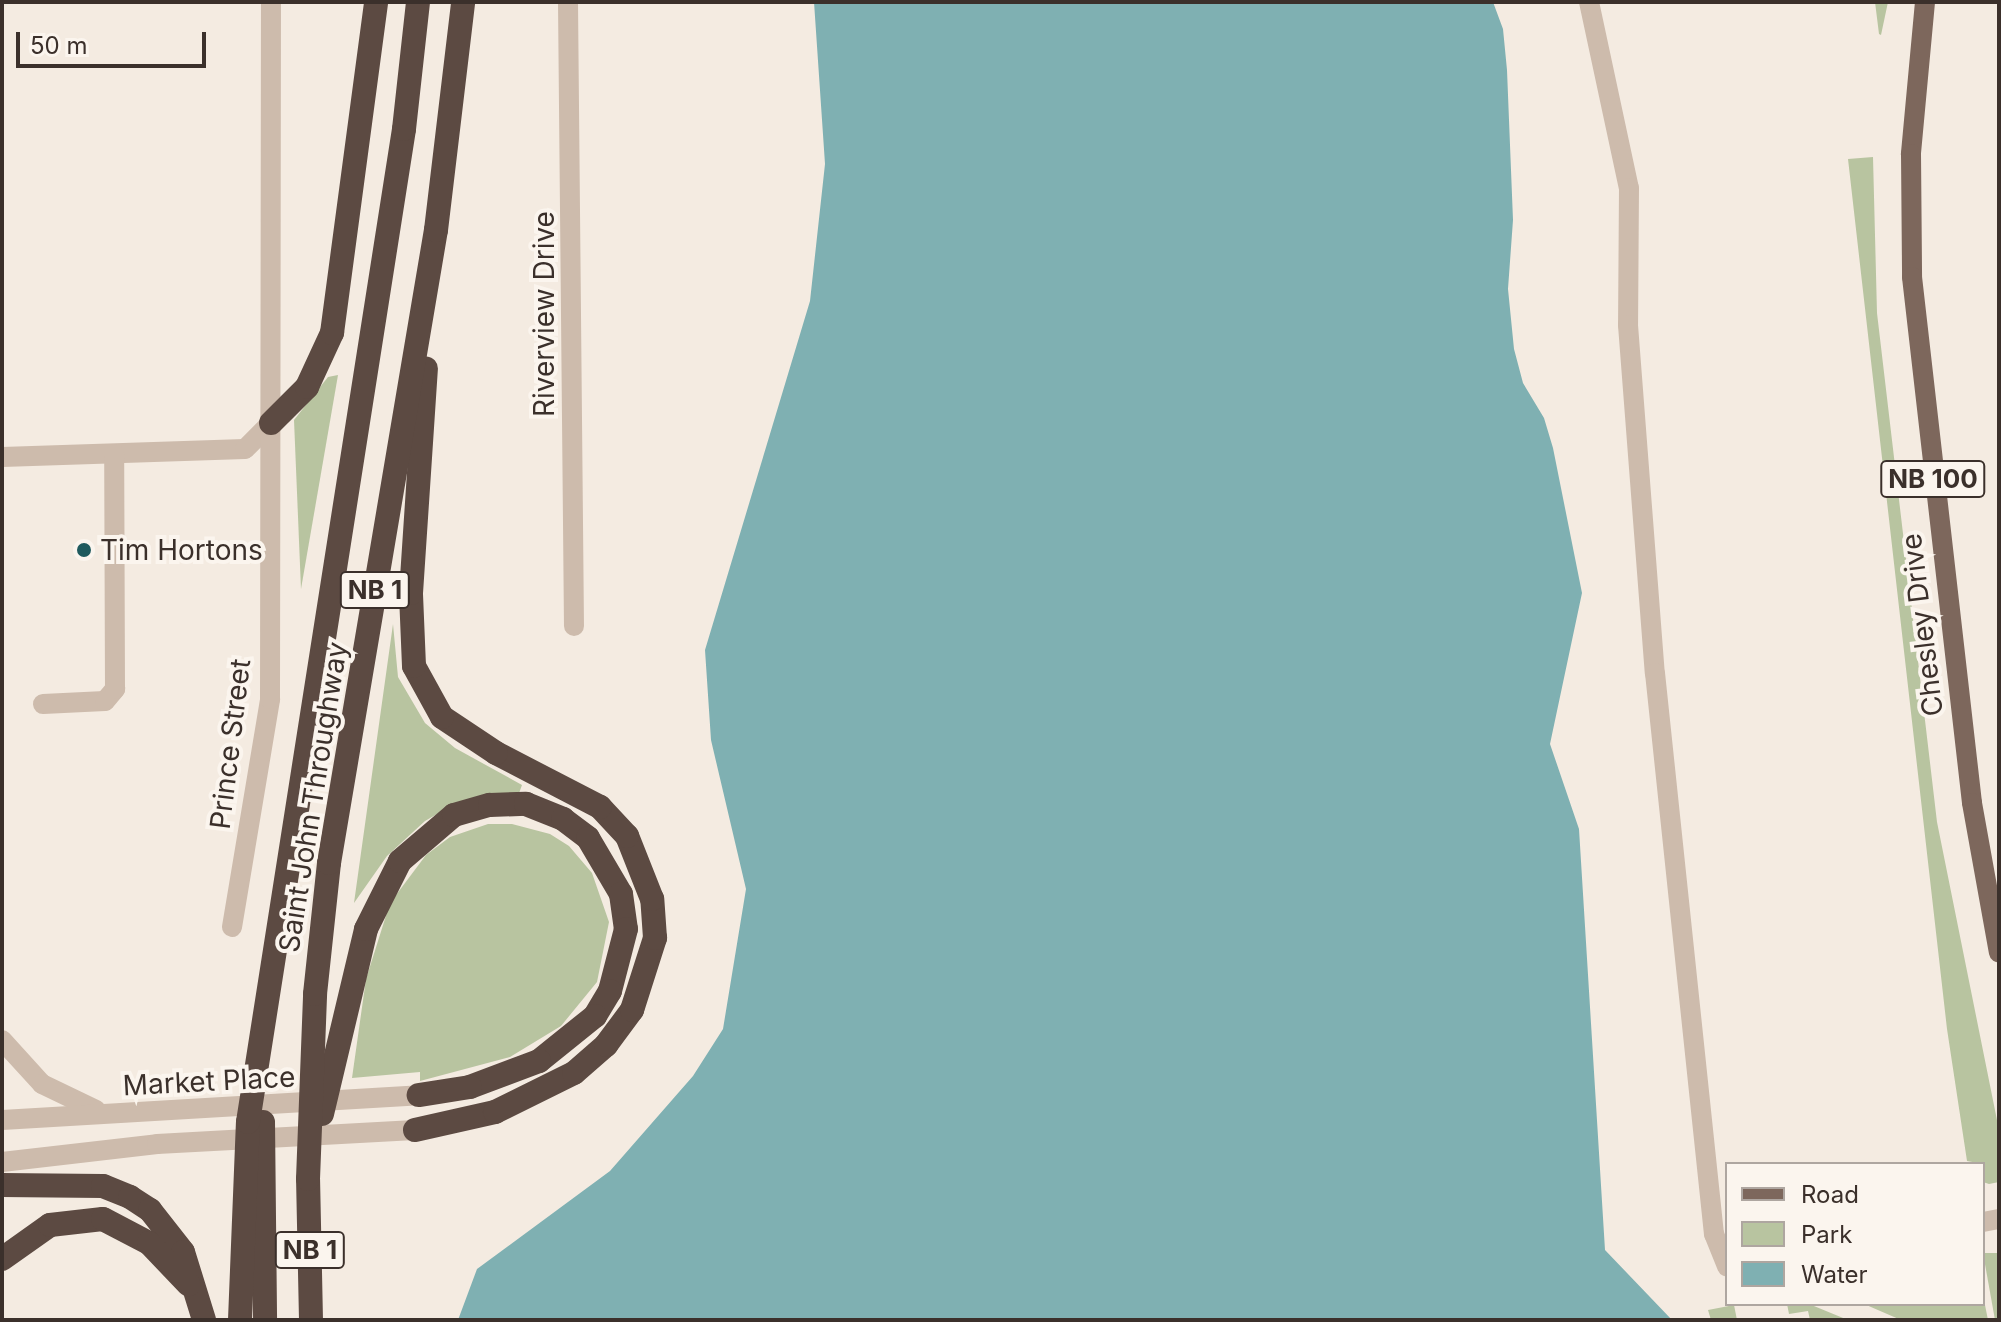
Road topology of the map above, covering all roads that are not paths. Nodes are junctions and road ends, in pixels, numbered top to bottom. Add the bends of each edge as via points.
1 (271, 2) edge
2 (376, 2) edge
3 (418, 2) edge
4 (463, 2) edge
5 (568, 2) edge
6 (1589, 2) edge
7 (1925, 2) edge
8 (436, 230) junction
9 (271, 423) junction
10 (114, 454) junction
11 (2, 457) edge
12 (574, 626) dead end
13 (43, 704) dead end
14 (232, 927) dead end
15 (1999, 953) edge
16 (265, 1004) junction
17 (2, 1040) edge
18 (419, 1095) joint
19 (111, 1115) junction
20 (2, 1120) edge
21 (415, 1130) joint
22 (2, 1162) edge
23 (308, 1179) junction
24 (2, 1185) edge
25 (2, 1259) edge
26 (1725, 1262) edge
27 (197, 1295) junction
28 (204, 1320) edge
29 (240, 1320) edge
30 (265, 1320) edge
31 (311, 1320) edge

1 - 9 street, Prince Street
2 - 9 highway via 332,333 307,387
3 - 16 highway, Saint John Throughway / NB 1 via 404,129
4 - 8 highway, Saint John Throughway / NB 1
5 - 12 street, Riverview Drive
6 - 26 street via 1629,188 1628,325 1655,673 1714,1234
7 - 15 main road, Chesley Drive / NB 100 via 1911,154 1912,277 1972,803
8 - 21 highway via 411,593 414,666 442,717 496,753 600,807 627,836 652,899 655,938 632,1010 606,1045 574,1073 495,1112
8 - 23 highway, Saint John Throughway / NB 1 via 329,863 315,994
9 - 10 street via 245,449
9 - 14 street, Prince Street via 270,699
10 - 11 street
10 - 13 street via 115,689 105,701
16 - 29 highway, Saint John Throughway / NB 1 via 248,1122
16 - 30 highway, Saint John Throughway / NB 1
17 - 19 street via 24,1069 56,1094
18 - 19 street, Market Place
18 - 23 highway via 470,1087 539,1061 595,1016 610,991 626,929 621,894 588,838 563,819 526,804 490,805 454,815 400,861 366,929 347,992
19 - 20 street, Market Place
21 - 22 street via 157,1144
23 - 31 highway, Saint John Throughway / NB 1
24 - 27 highway via 103,1186 130,1197 168,1230 183,1252
25 - 27 highway via 50,1225 103,1219 149,1243
27 - 28 highway

